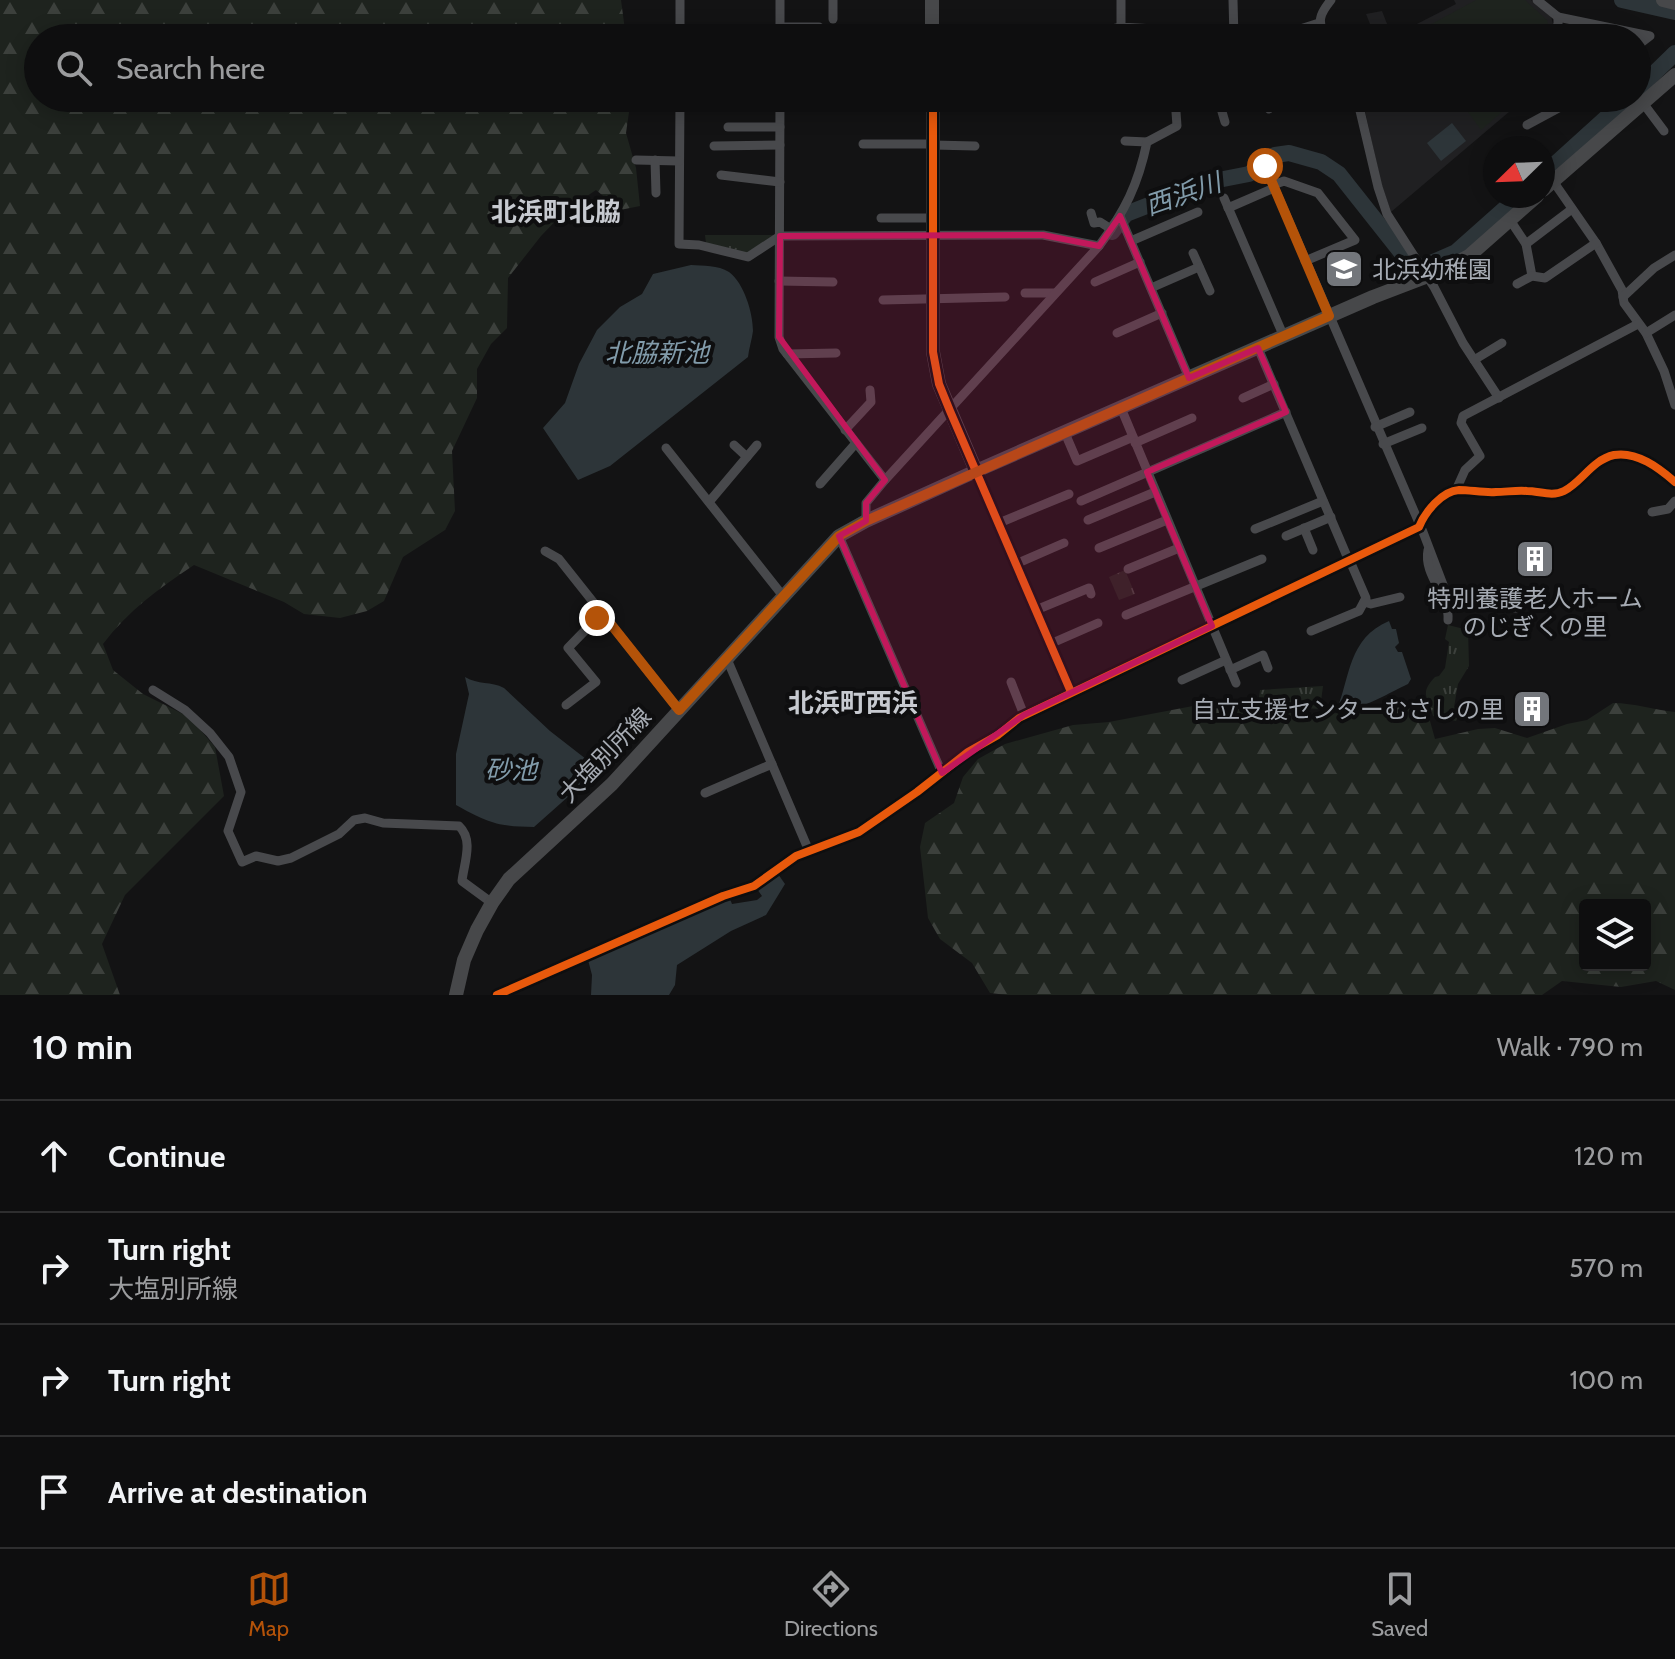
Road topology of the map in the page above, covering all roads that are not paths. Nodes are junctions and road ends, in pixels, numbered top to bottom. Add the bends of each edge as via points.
1 (680, 0) edge
2 (780, 0) edge
3 (833, 0) edge
4 (932, 0) edge
5 (1121, 0) edge
6 (1233, 0) edge
7 (1331, 0) edge
8 (1537, 0) edge
9 (1663, 0) edge
10 (1675, 3) edge
11 (1558, 17) junction
12 (833, 19) dead end
13 (1319, 23) joint
14 (680, 24) edge
15 (780, 24) edge
16 (932, 24) edge
17 (1121, 24) edge
18 (1234, 24) edge
19 (1316, 24) edge
20 (1558, 24) edge
21 (1592, 24) edge
22 (1675, 75) edge
23 (1651, 92) edge
24 (680, 112) edge
25 (780, 112) edge
26 (933, 112) edge
27 (1176, 112) edge
28 (1222, 112) edge
29 (1360, 112) edge
30 (1558, 112) edge
31 (1626, 112) edge
32 (1645, 112) edge
33 (1225, 122) dead end
34 (1527, 125) dead end
35 (728, 127) dead end
36 (780, 127) junction
37 (1664, 131) dead end
38 (1125, 141) dead end
39 (1147, 142) junction
40 (863, 144) dead end
41 (780, 145) junction
42 (933, 145) junction
43 (714, 146) dead end
44 (975, 146) dead end
45 (636, 160) dead end
46 (655, 160) junction
47 (679, 161) junction
48 (1265, 166) dead end
49 (721, 175) dead end
50 (1555, 179) edge
51 (780, 182) junction
52 (1274, 187) junction
53 (656, 193) dead end
54 (1555, 193) edge
55 (1524, 208) edge
56 (1572, 209) junction
57 (1198, 212) dead end
58 (1091, 213) dead end
59 (1120, 216) junction
60 (881, 218) dead end
61 (933, 218) junction
62 (1510, 220) junction
63 (1111, 229) junction
64 (933, 235) junction
65 (780, 236) junction
66 (1131, 241) junction
67 (1596, 243) junction
68 (1526, 244) junction
69 (1099, 246) junction
70 (1193, 253) dead end
71 (1675, 255) edge
72 (1305, 261) junction
73 (1140, 262) junction
74 (1199, 267) junction
75 (1426, 275) junction
76 (1532, 276) junction
77 (779, 281) junction
78 (833, 282) dead end
79 (1095, 282) dead end
80 (1517, 284) dead end
81 (1151, 288) junction
82 (1210, 291) dead end
83 (1025, 293) dead end
84 (1055, 293) junction
85 (1005, 297) dead end
86 (1623, 297) junction
87 (883, 300) dead end
88 (933, 300) junction
89 (1162, 313) junction
90 (1675, 315) edge
91 (1329, 316) junction
92 (1638, 324) junction
93 (1117, 333) dead end
94 (1646, 333) junction
95 (1284, 337) junction
96 (1502, 343) dead end
97 (1258, 348) junction
98 (836, 353) dead end
99 (787, 354) junction
100 (1474, 360) junction
101 (1189, 378) junction
102 (1274, 384) junction
103 (870, 390) dead end
104 (1243, 398) dead end
105 (1499, 398) junction
106 (1675, 405) edge
107 (1121, 408) junction
108 (950, 411) junction
109 (1286, 412) junction
110 (1410, 412) dead end
111 (1192, 418) dead end
112 (1375, 427) junction
113 (1422, 428) dead end
114 (845, 430) junction
115 (1065, 433) junction
116 (1134, 440) junction
117 (856, 443) junction
118 (1383, 444) junction
119 (734, 445) dead end
120 (757, 445) dead end
121 (666, 448) dead end
122 (748, 460) junction
123 (976, 471) junction
124 (1147, 472) junction
125 (885, 480) junction
126 (1675, 482) edge
127 (820, 484) dead end
128 (1456, 490) junction
129 (1155, 492) junction
130 (1069, 494) dead end
131 (1081, 501) dead end
132 (1323, 501) junction
133 (1675, 501) edge
134 (709, 502) junction
135 (1652, 512) dead end
136 (1331, 517) junction
137 (1088, 520) dead end
138 (1167, 520) junction
139 (866, 521) junction
140 (999, 523) junction
141 (1419, 527) junction
142 (1304, 528) junction
143 (1255, 529) dead end
144 (839, 536) junction
145 (1286, 536) dead end
146 (1064, 543) dead end
147 (1428, 546) junction
148 (1099, 548) dead end
149 (1179, 548) junction
150 (1313, 550) dead end
151 (545, 551) dead end
152 (1262, 559) dead end
153 (1350, 561) junction
154 (1016, 564) junction
155 (1128, 569) dead end
156 (1195, 587) junction
157 (1091, 594) dead end
158 (783, 596) junction
159 (1400, 597) dead end
160 (1364, 602) junction
161 (1516, 608) dead end
162 (1036, 610) junction
163 (602, 613) junction
164 (1126, 615) dead end
165 (1448, 620) dead end
166 (1098, 623) dead end
167 (1212, 626) junction
168 (1311, 631) dead end
169 (1050, 644) junction
170 (727, 659) junction
171 (1228, 665) junction
172 (1268, 668) dead end
173 (1182, 680) dead end
174 (1011, 682) dead end
175 (1236, 683) dead end
176 (153, 690) dead end
177 (1071, 692) junction
178 (566, 705) dead end
179 (679, 710) junction
180 (1024, 715) junction
181 (772, 764) junction
182 (942, 773) junction
183 (705, 793) dead end
184 (809, 851) junction
185 (492, 903) junction
186 (456, 995) edge
187 (497, 995) edge

1 - 14 street
2 - 15 street
3 - 12 street
4 - 16 main road
5 - 17 street
6 - 18 street
7 - 13 street
8 - 11 street
9 - 10 main road
11 - 20 street
11 - 21 street
13 - 19 street
22 - 23 main road
24 - 47 street
25 - 36 street
26 - 42 main road
27 - 39 street via 1177,126
28 - 33 street
29 - 75 street via 1387,214
30 - 34 street
31 - 50 main road
32 - 37 street
35 - 36 street
36 - 41 street
38 - 39 street
39 - 59 street via 1141,174
40 - 42 street
41 - 43 street
41 - 51 street
42 - 44 street
42 - 61 main road
45 - 46 street
46 - 47 street
46 - 53 street
47 - 65 street via 679,244 748,257
48 - 52 street
49 - 51 street
51 - 65 street
52 - 72 street
52 - 72 street via 1284,181 1318,193 1357,242
52 - 95 street via 1226,203
54 - 56 street
55 - 62 main road, 大塩別所線
56 - 67 street
56 - 68 street
57 - 66 street
58 - 63 street via 1094,223
59 - 63 street
59 - 66 street
60 - 61 street
61 - 64 main road
62 - 68 street
62 - 75 main road, 大塩別所線 via 1469,256
63 - 69 street
64 - 65 street
64 - 69 street via 1043,235
64 - 88 main road
65 - 77 street
66 - 73 street
67 - 76 street via 1545,278
67 - 86 street
68 - 76 street
69 - 84 street
70 - 74 street
71 - 86 street
72 - 91 street
73 - 79 street
73 - 81 street
74 - 81 street
74 - 82 street
75 - 91 main road, 大塩別所線
75 - 100 street
76 - 80 street
77 - 78 street
77 - 99 street via 779,337
81 - 89 street
83 - 84 street
84 - 108 street
85 - 88 street
86 - 92 street
87 - 88 street
88 - 108 main road via 934,361
89 - 93 street
89 - 101 street
90 - 94 street
91 - 95 main road, 大塩別所線
91 - 112 street
92 - 94 street
92 - 105 street
94 - 106 street
95 - 97 main road, 大塩別所線
96 - 100 street
97 - 101 main road, 大塩別所線
97 - 102 street
98 - 99 street
99 - 114 street
100 - 105 street
101 - 107 main road, 大塩別所線
102 - 104 street
102 - 109 street
103 - 114 street via 871,402
105 - 128 street via 1463,416 1461,423 1480,456 1465,470
107 - 115 main road, 大塩別所線
107 - 116 street
108 - 123 main road
108 - 125 street
109 - 124 street
109 - 132 street
110 - 112 street
111 - 116 street
112 - 118 street
113 - 118 street
114 - 117 street
115 - 116 street via 1077,461
115 - 123 main road, 大塩別所線
116 - 124 street
117 - 125 street
117 - 127 street
118 - 141 street
119 - 122 street
120 - 122 street
121 - 134 street
122 - 134 street
123 - 139 main road, 大塩別所線
123 - 140 street
124 - 129 street
124 - 131 street
125 - 139 street via 866,503
126 - 128 street via 1635,457 1615,455 1553,494
128 - 141 street via 1425,514
129 - 137 street
129 - 138 street
130 - 140 street
132 - 136 street
132 - 143 street
133 - 135 street via 1668,509
134 - 158 street
136 - 142 street
136 - 153 street
138 - 148 street
138 - 149 street
139 - 144 main road, 大塩別所線
140 - 154 street
141 - 147 street
141 - 153 street
142 - 145 street
142 - 150 street
144 - 158 main road, 大塩別所線
144 - 182 street
146 - 154 street
147 - 161 street via 1447,595
147 - 165 street via 1426,560
149 - 155 street
149 - 156 street
151 - 163 street via 559,559
152 - 156 street
153 - 160 street
153 - 167 street
154 - 162 street
156 - 164 street
156 - 167 street
157 - 162 street via 1089,588
158 - 170 main road, 大塩別所線
159 - 160 street
160 - 168 street via 1359,611
162 - 169 street
163 - 178 street via 568,648 596,682
163 - 179 street
166 - 169 street
167 - 171 street
167 - 177 street
169 - 177 street
170 - 179 main road, 大塩別所線
170 - 181 street
171 - 172 street via 1263,655
171 - 173 street
171 - 175 street
174 - 180 street
176 - 185 street via 197,721 229,757 241,792 228,831 242,862 256,856 291,858 365,818 459,826 468,842 462,881
177 - 180 street
179 - 185 main road, 大塩別所線 via 612,784 509,879
180 - 182 street
181 - 183 street
181 - 184 street
182 - 184 street via 859,832
184 - 187 street via 754,886
185 - 186 main road, 大塩別所線 via 464,960

